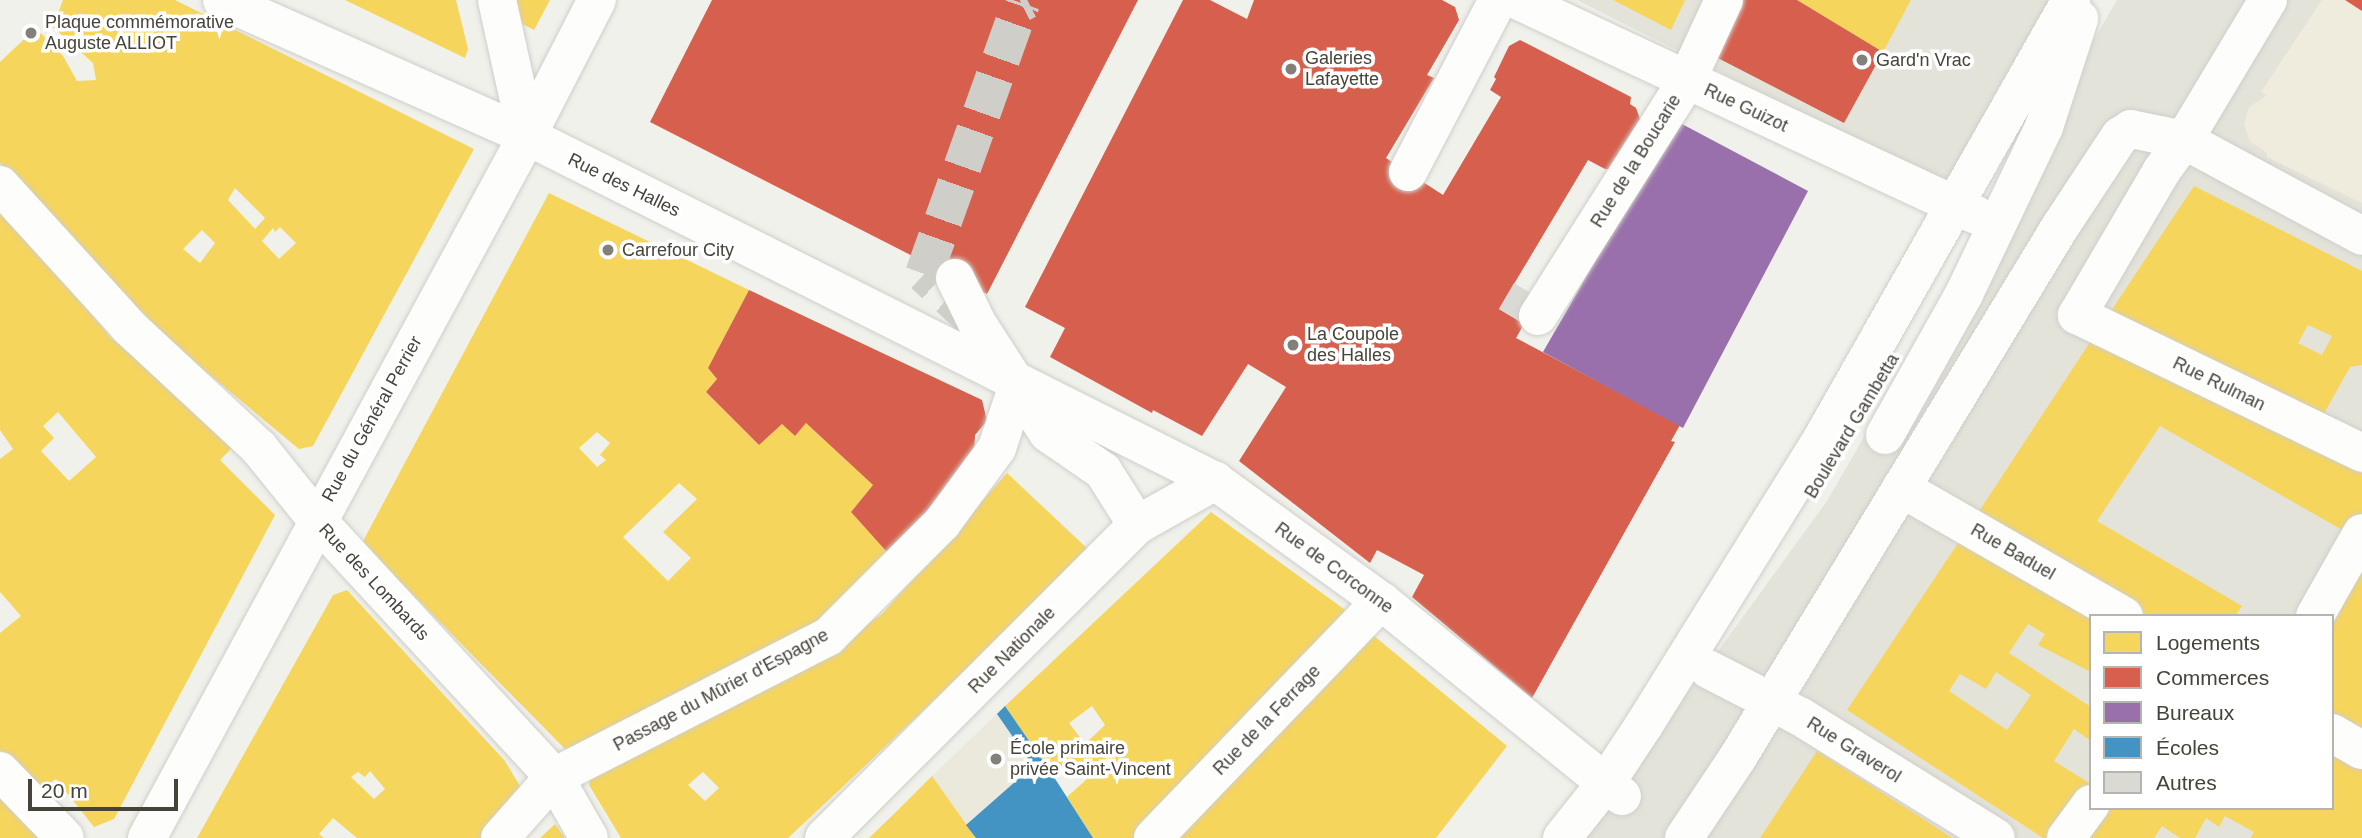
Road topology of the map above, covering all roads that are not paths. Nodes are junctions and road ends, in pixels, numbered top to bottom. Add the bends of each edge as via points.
1 (222, 0) edge
2 (497, 0) edge
3 (597, 0) edge
4 (1498, 0) edge
5 (1517, 0) edge
6 (1724, 0) edge
7 (2268, 0) edge
8 (2080, 5) edge
9 (1687, 80) junction
10 (527, 136) junction
11 (2184, 140) junction
12 (1408, 172) dead end
13 (0, 185) edge
14 (1966, 211) junction
15 (2362, 236) edge
16 (956, 278) dead end
17 (1538, 316) dead end
18 (1018, 385) junction
19 (1885, 435) dead end
20 (2362, 453) edge
21 (1215, 481) junction
22 (1901, 488) junction
23 (317, 520) junction
24 (1137, 525) junction
25 (2362, 533) edge
26 (1381, 601) junction
27 (2121, 614) edge
28 (2316, 614) edge
29 (1707, 669) junction
30 (1771, 703) junction
31 (2334, 734) edge
32 (2362, 750) edge
33 (0, 771) edge
34 (554, 777) junction
35 (1613, 790) junction
36 (2089, 807) edge
37 (65, 838) edge
38 (147, 838) edge
39 (500, 838) edge
40 (589, 838) edge
41 (824, 838) edge
42 (1153, 838) edge
43 (1562, 838) edge
44 (1592, 838) edge
45 (1684, 838) edge
46 (1996, 838) edge
47 (2066, 838) edge

1 - 10 street, Rue des Halles
2 - 10 street
3 - 10 street, Rue du Général Perrier
4 - 12 street
5 - 9 street, Rue Guizot
6 - 9 street, Rue de la Boucarie
7 - 11 street
8 - 14 street
8 - 19 street via 2044,127 1964,294
9 - 14 street, Rue Guizot
9 - 17 street, Rue de la Boucarie
10 - 18 street, Rue des Halles
10 - 23 street, Rue du Général Perrier
11 - 15 street
11 - 20 street, Rue Rulman via 2077,315
11 - 22 street via 2131,129 2120,136
13 - 23 street, Rue des Lombards via 130,327 260,448
14 - 29 street, Boulevard Gambetta via 1834,459
14 - 35 street via 1818,446
16 - 18 street via 977,323
18 - 21 street, Rue de Corconne
18 - 24 street via 1048,433 1103,471
18 - 34 street, Passage du Mûrier d'Espagne via 997,448 942,523 828,637
21 - 24 street, Rue Nationale
21 - 26 street, Rue de Corconne
22 - 27 street, Rue Baduel
22 - 30 street
23 - 34 street, Rue des Lombards
23 - 38 street, Rue du Général Perrier
24 - 41 street, Rue Nationale
25 - 28 street
26 - 35 street, Rue de Corconne
26 - 42 street, Rue de la Ferrage
29 - 30 street, Rue Graverol
29 - 35 street, Boulevard Gambetta
30 - 45 street
30 - 46 street, Rue Graverol
31 - 32 street
33 - 37 street
34 - 39 street
34 - 40 street, Rue des Lombards
35 - 43 street
35 - 44 street, Boulevard Gambetta
36 - 47 street

